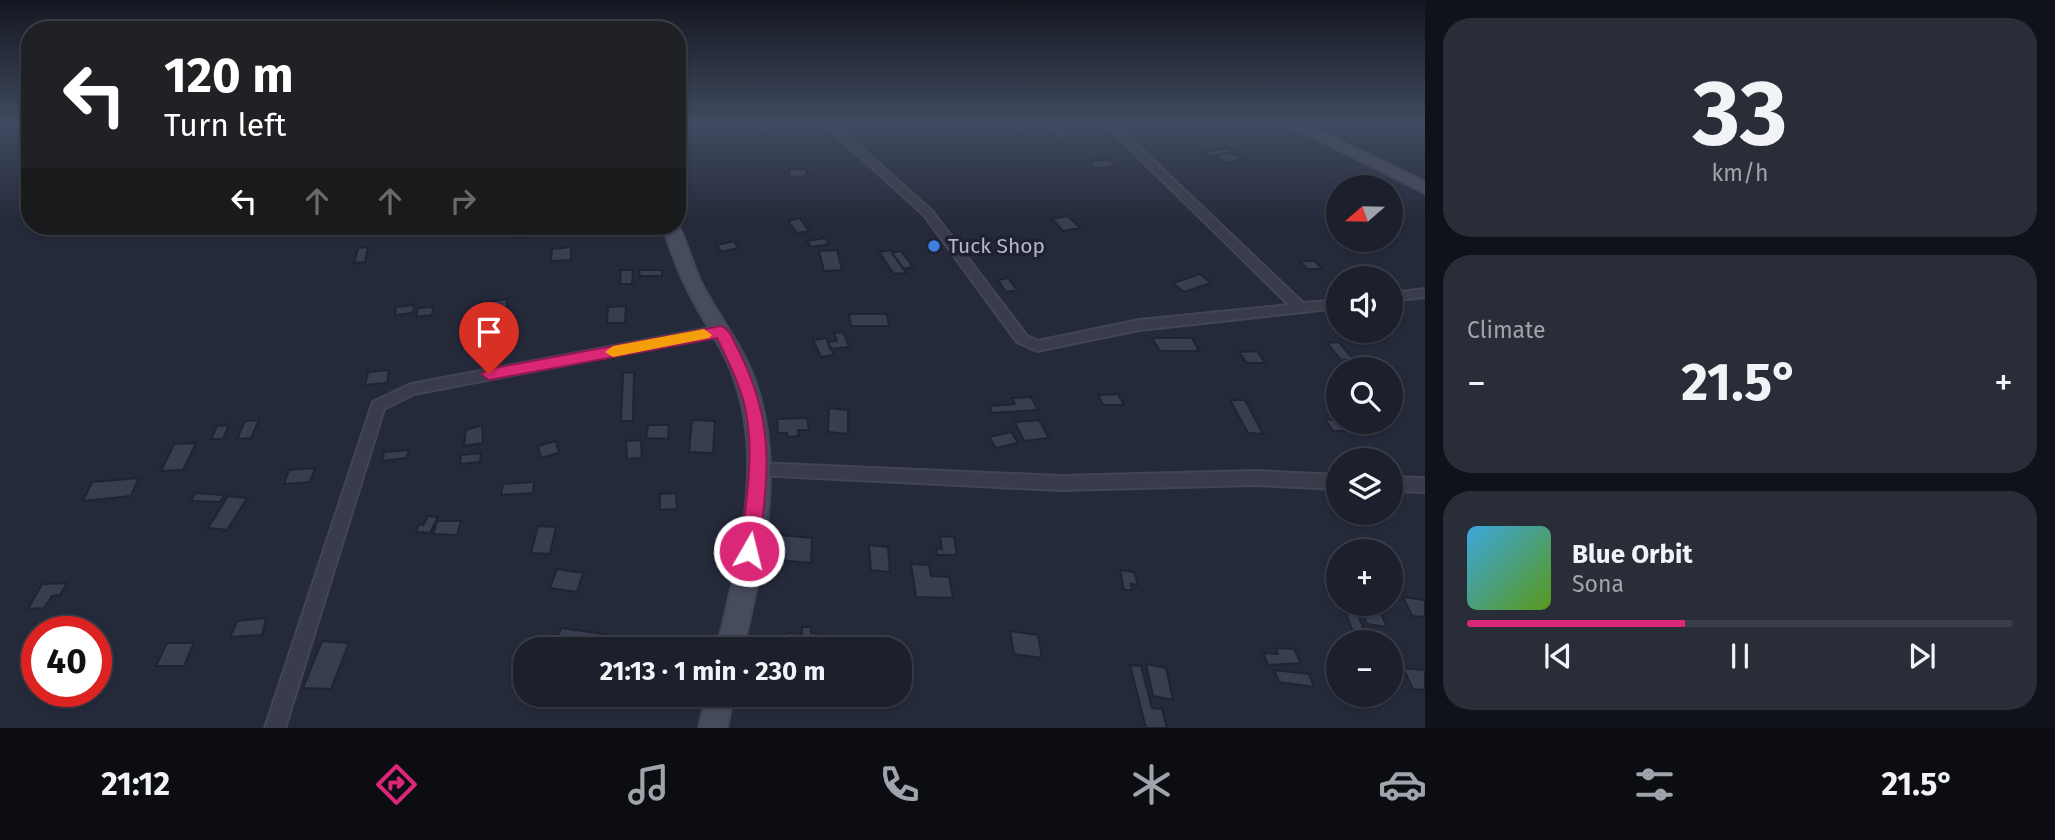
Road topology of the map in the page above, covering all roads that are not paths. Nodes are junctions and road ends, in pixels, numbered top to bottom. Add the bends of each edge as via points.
1 (865, 156) edge
2 (1143, 156) edge
3 (1363, 156) edge
4 (1425, 188) edge
5 (674, 235) edge
6 (1425, 293) edge
7 (1403, 296) edge
8 (1326, 306) edge
9 (1300, 309) junction
10 (721, 331) junction
11 (759, 469) junction
12 (1326, 481) edge
13 (1403, 484) edge
14 (1425, 485) edge
15 (732, 637) edge
16 (717, 707) edge
17 (275, 728) edge
18 (713, 728) edge

1 - 9 street via 928,213 1022,339 1037,346 1139,326
2 - 9 street
3 - 4 street
5 - 10 street via 687,272
6 - 7 street
8 - 9 street
10 - 11 street via 752,398
10 - 17 street via 411,389 378,406
11 - 12 street via 1060,483 1256,478
11 - 15 street
13 - 14 street
16 - 18 street

